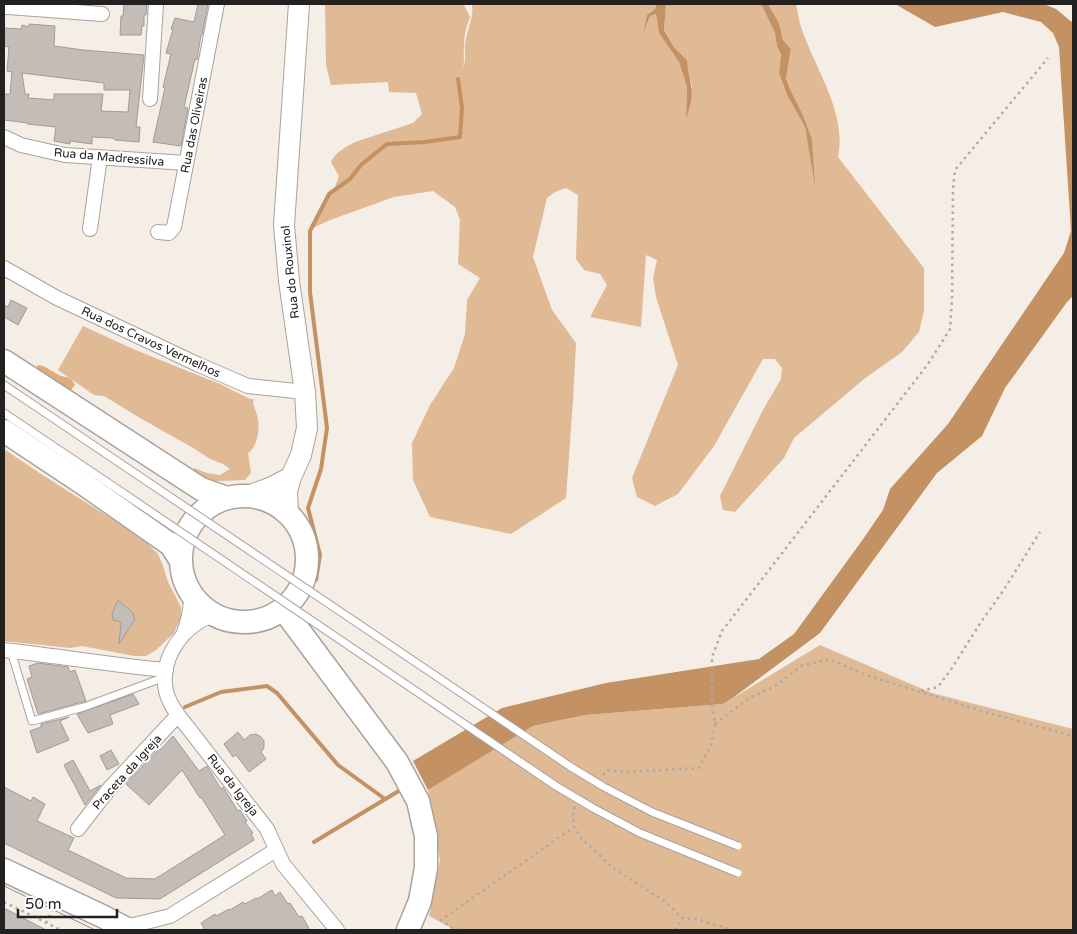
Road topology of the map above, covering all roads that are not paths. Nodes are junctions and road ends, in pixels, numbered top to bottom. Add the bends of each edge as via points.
1 (156, 4) edge
2 (217, 4) edge
3 (299, 4) edge
4 (4, 7) edge
5 (102, 14) dead end
6 (150, 99) dead end
7 (4, 136) edge
8 (100, 157) junction
9 (186, 163) junction
10 (90, 229) dead end
11 (158, 232) dead end
12 (4, 268) edge
13 (4, 361) edge
14 (4, 385) edge
15 (305, 392) junction
16 (4, 413) edge
17 (4, 431) edge
18 (291, 477) junction
19 (238, 497) junction
20 (288, 514) junction
21 (181, 560) junction
22 (192, 595) junction
23 (284, 609) junction
24 (215, 615) junction
25 (184, 633) junction
26 (8, 651) edge
27 (165, 674) junction
28 (178, 715) junction
29 (78, 829) dead end
30 (738, 846) dead end
31 (276, 850) junction
32 (4, 870) edge
33 (738, 873) dead end
34 (170, 916) junction
35 (125, 928) edge
36 (163, 930) edge
37 (338, 930) edge
38 (408, 930) edge

1 - 6 street
2 - 9 street, Rua das Oliveiras
3 - 15 main road, Rua do Rouxinol via 284,225
4 - 5 street
7 - 8 street, Rua da Madressilva via 21,145 65,155
8 - 9 street, Rua da Madressilva
8 - 10 street
9 - 11 street, Rua das Oliveiras via 174,227 169,233
12 - 15 street, Rua dos Cravos Vermelhos via 57,298 248,386
13 - 19 main road via 201,489
14 - 30 lane, bridge via 604,788 652,812
15 - 18 main road, Rua do Rouxinol via 307,428 301,455
16 - 33 lane, bridge via 578,799 640,833
17 - 21 main road via 171,545
18 - 19 main road
18 - 20 main road, Rua do Rouxinol via 287,491
19 - 20 main road via 270,501
19 - 21 main road via 208,507 193,522 184,540
20 - 23 main road via 301,531 307,552 306,573 298,593
21 - 22 main road via 184,579
22 - 24 main road
22 - 25 street, Rua da Igreja
23 - 24 main road via 268,618 250,622 232,621
23 - 38 main road via 397,762 418,800 426,836 426,868 420,901
24 - 25 street, Rua da Igreja
25 - 27 street, Rua da Igreja via 168,657
26 - 27 street
26 - 27 lane via 32,721 84,707
27 - 28 street, Rua da Igreja via 166,694
28 - 29 street, Praceta da Igreja via 109,789
28 - 31 street, Rua da Igreja via 267,829
31 - 34 street
31 - 37 street, Rua da Igreja via 283,864
32 - 35 main road
34 - 35 street
34 - 36 street

